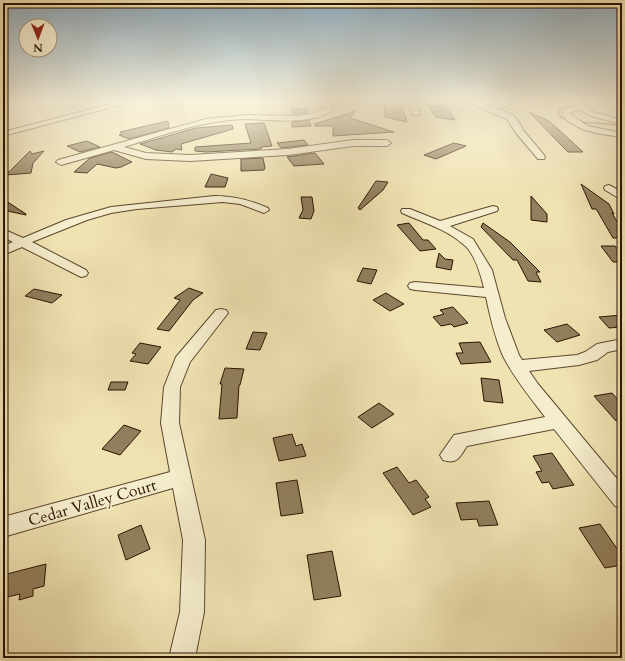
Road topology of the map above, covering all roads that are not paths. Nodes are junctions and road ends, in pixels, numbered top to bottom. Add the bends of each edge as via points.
1 (162, 133) edge
2 (520, 133) edge
3 (610, 133) edge
4 (622, 135) edge
5 (387, 143) dead end
6 (113, 146) junction
7 (540, 157) dead end
8 (60, 162) dead end
9 (609, 188) dead end
10 (622, 197) edge
11 (493, 209) dead end
12 (264, 210) dead end
13 (406, 211) dead end
14 (440, 225) junction
15 (3, 232) edge
16 (23, 242) junction
17 (3, 251) edge
18 (81, 273) dead end
19 (415, 286) dead end
20 (492, 293) junction
21 (221, 312) dead end
22 (622, 344) edge
23 (518, 366) junction
24 (558, 421) junction
25 (450, 455) dead end
26 (181, 477) junction
27 (622, 500) edge
28 (3, 526) edge
29 (182, 658) edge

1 - 6 street
2 - 7 street
3 - 4 street
5 - 6 street via 353,143 288,152 190,158 146,156
6 - 8 street
9 - 10 street
11 - 14 street
12 - 16 street via 237,199 222,198 156,204 97,214
13 - 14 street
14 - 20 street via 468,242 486,270
15 - 16 street
16 - 17 street
16 - 18 street
19 - 20 street
20 - 23 street via 511,355
21 - 26 street via 182,361 172,387 170,423
22 - 23 street via 603,348 579,360
23 - 24 street
24 - 25 street via 461,440
24 - 27 street
26 - 28 street, Cedar Valley Court
26 - 29 street via 194,540 192,612

